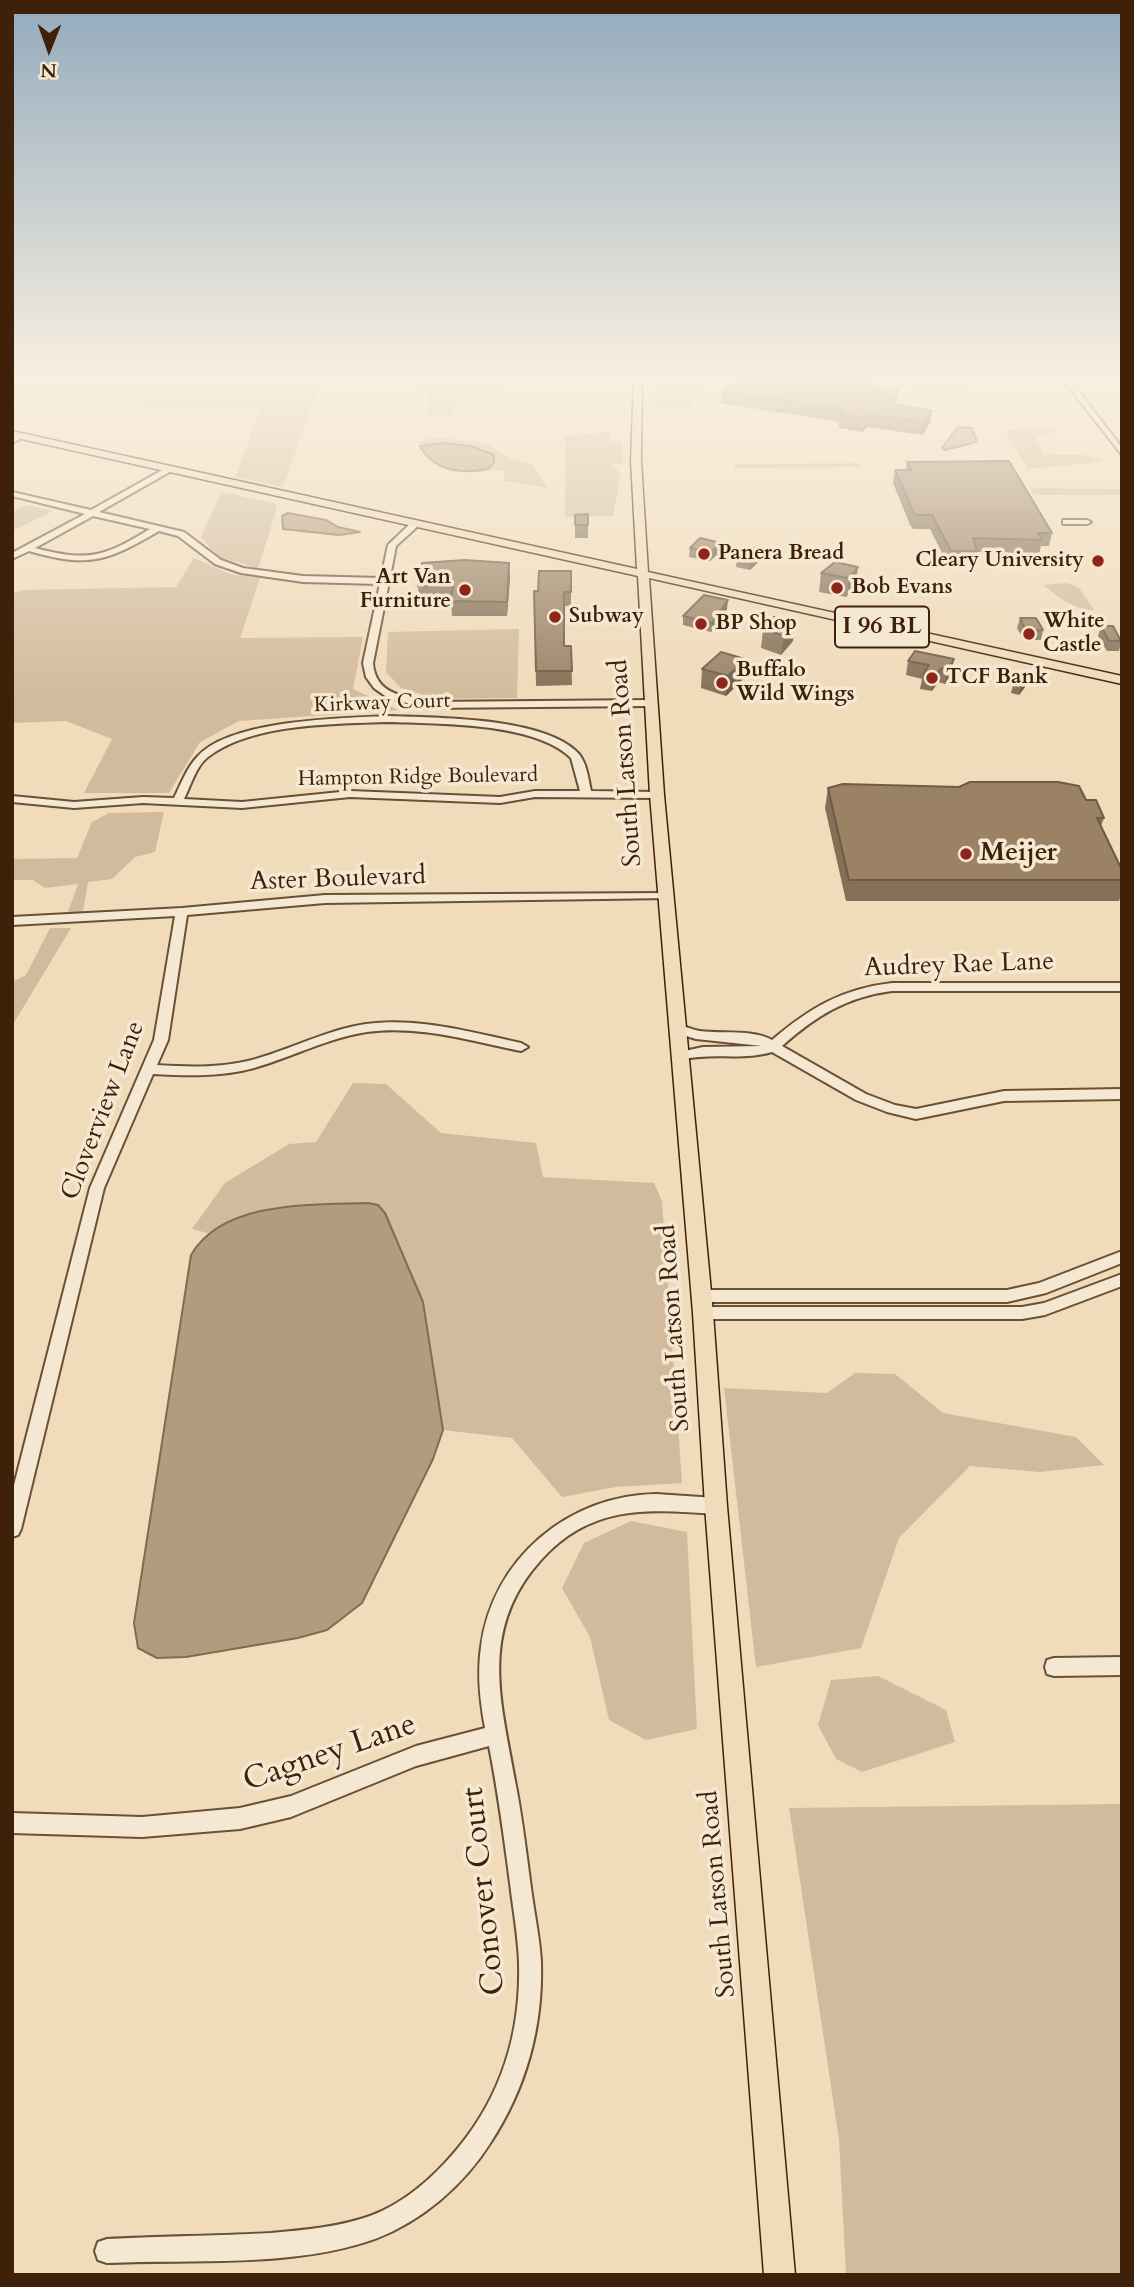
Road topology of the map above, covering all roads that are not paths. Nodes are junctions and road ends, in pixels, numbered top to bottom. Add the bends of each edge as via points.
1 (144, 484) edge
2 (232, 484) edge
3 (637, 484) edge
4 (12, 494) edge
5 (92, 513) junction
6 (1066, 522) dead end
7 (1087, 522) dead end
8 (415, 524) junction
9 (158, 528) junction
10 (27, 548) junction
11 (12, 557) edge
12 (642, 574) junction
13 (384, 580) junction
14 (1122, 680) edge
15 (651, 703) junction
16 (586, 793) junction
17 (657, 795) junction
18 (12, 799) edge
19 (177, 802) junction
20 (666, 896) junction
21 (182, 912) junction
22 (12, 921) edge
23 (1122, 987) edge
24 (678, 1029) junction
25 (521, 1047) dead end
26 (773, 1047) junction
27 (680, 1056) junction
28 (149, 1069) junction
29 (1122, 1094) edge
30 (1118, 1264) edge
31 (1122, 1280) edge
32 (813, 1296) junction
33 (937, 1296) junction
34 (702, 1304) junction
35 (816, 1313) junction
36 (942, 1314) junction
37 (716, 1506) junction
38 (12, 1529) edge
39 (1122, 1666) edge
40 (1054, 1667) dead end
41 (498, 1734) junction
42 (12, 1823) edge
43 (107, 2251) dead end
44 (780, 2275) edge

1 - 5 street
2 - 8 main road, I 96 BL
3 - 12 main road, South Latson Road
4 - 5 street
5 - 9 street
5 - 10 street
6 - 7 street
8 - 12 main road, I 96 BL
8 - 13 street via 392,545
9 - 10 street via 95,560 74,561
9 - 13 street via 181,534 213,558 239,569 320,580
10 - 11 street
12 - 14 main road, I 96 BL
12 - 15 main road, South Latson Road
13 - 15 street via 368,663 369,675 391,696 449,707
15 - 17 main road, South Latson Road
16 - 17 street, Hampton Ridge Boulevard
16 - 19 street, Hampton Ridge Boulevard via 500,800 350,794 242,805
16 - 19 street, Kirkway Court via 581,768 572,753 555,742 505,725 470,720 387,719 254,732 225,742 204,754
17 - 20 main road, South Latson Road
18 - 19 street, Hampton Ridge Boulevard via 74,805
20 - 21 street, Aster Boulevard via 325,899
20 - 24 main road, South Latson Road
21 - 22 street, Aster Boulevard
21 - 28 street, Cloverview Lane via 162,1040
23 - 26 street, Audrey Rae Lane via 859,990 827,1005
24 - 26 street via 696,1035 751,1038
24 - 27 main road, South Latson Road
25 - 28 street via 423,1028 379,1027 332,1036 237,1068 198,1072
26 - 27 street via 702,1050
26 - 29 street via 861,1097 916,1114 1004,1096
27 - 34 main road, South Latson Road
28 - 38 street, Cloverview Lane via 97,1188
30 - 33 street via 1026,1293
31 - 36 street via 1045,1309
32 - 33 street
32 - 34 street
32 - 35 street
33 - 36 street
34 - 35 street
34 - 37 main road, South Latson Road
35 - 36 street
37 - 41 street, Conover Court via 621,1504 555,1534 529,1557 510,1582 496,1615 490,1647 488,1676
37 - 44 main road, South Latson Road
39 - 40 street
41 - 42 street, Cagney Lane via 418,1755 297,1805 243,1818 130,1828
41 - 43 street, Conover Court via 530,1959 529,2006 514,2074 494,2117 466,2156 440,2184 404,2211 343,2236

